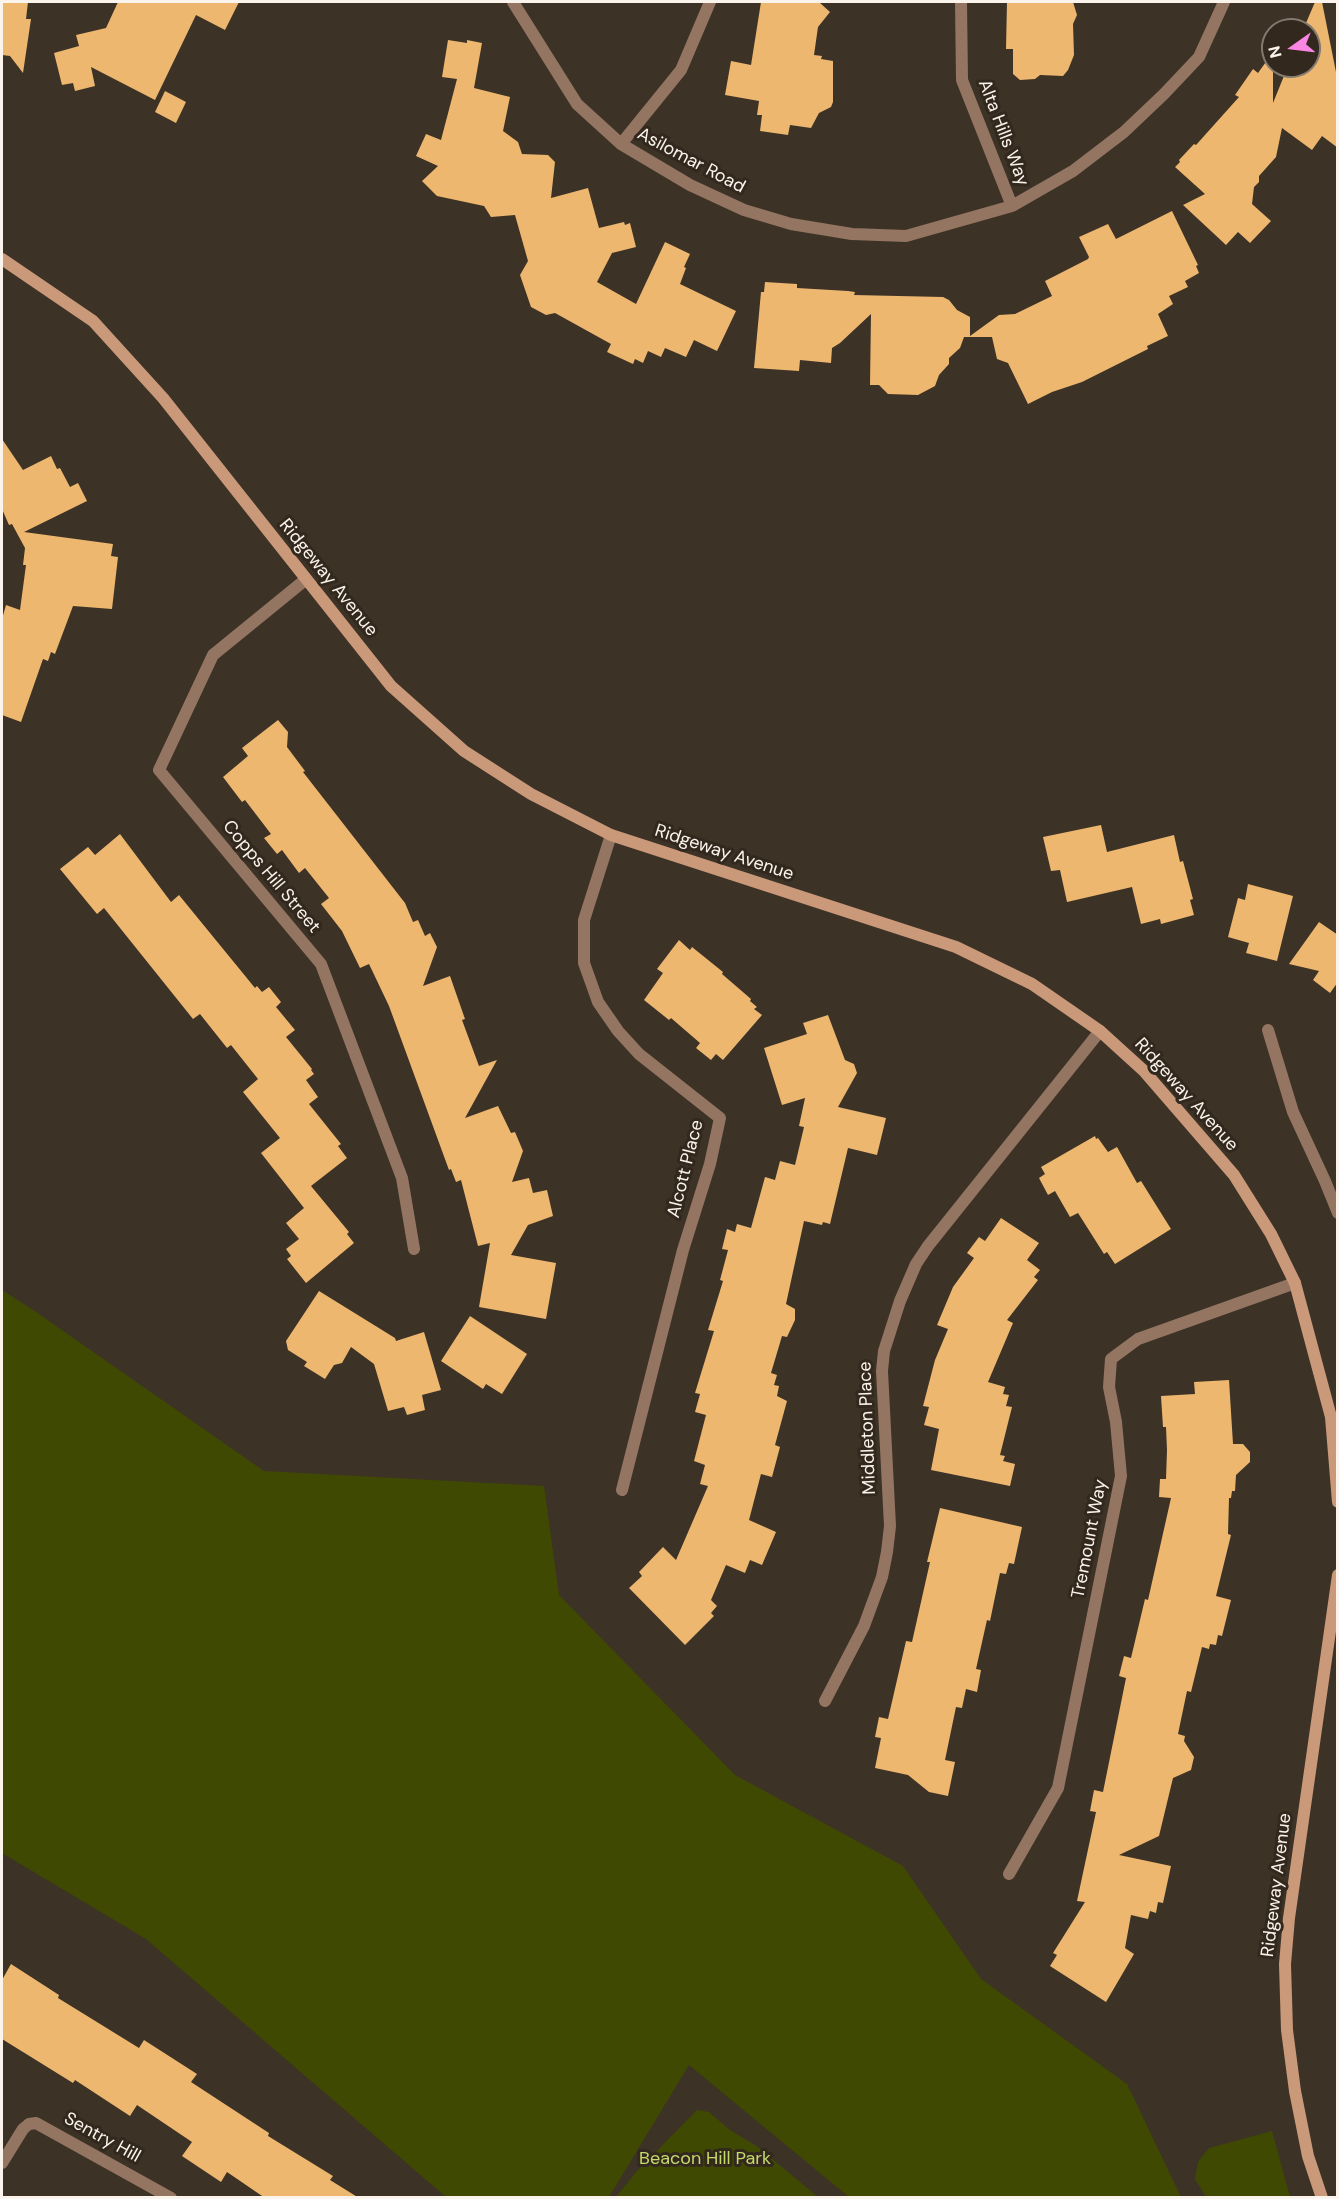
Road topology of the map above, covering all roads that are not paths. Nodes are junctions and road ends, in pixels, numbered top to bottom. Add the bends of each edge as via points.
1 (513, 2) edge
2 (710, 2) edge
3 (961, 2) edge
4 (1224, 2) edge
5 (621, 144) junction
6 (1012, 206) junction
7 (2, 259) edge
8 (305, 580) junction
9 (611, 835) junction
10 (1268, 1030) dead end
11 (1100, 1031) junction
12 (1338, 1213) edge
13 (414, 1249) dead end
14 (1295, 1283) junction
15 (622, 1490) dead end
16 (1338, 1502) edge
17 (1338, 1575) edge
18 (825, 1701) dead end
19 (1009, 1874) dead end
20 (2, 2163) edge
21 (171, 2198) edge
22 (1322, 2198) edge

1 - 5 street, Asilomar Road via 577,104
2 - 5 street via 681,70
3 - 6 street, Alta Hills Way via 963,80
4 - 6 street, Asilomar Road via 1199,57 1164,94 1124,132 1073,171
5 - 6 street, Asilomar Road via 690,185 744,210 811,228 906,236
7 - 8 street, Ridgeway Avenue via 93,321 163,398
8 - 9 street, Ridgeway Avenue via 391,686 464,751 531,794
8 - 13 street, Copps Hill Street via 213,655 159,770 321,964 402,1178
9 - 11 street, Ridgeway Avenue via 956,947 1032,984
9 - 15 street, Alcott Place via 584,920 584,963 598,1002 639,1054 720,1118
10 - 12 street via 1293,1112
11 - 14 street, Ridgeway Avenue via 1144,1071 1234,1175 1271,1234
11 - 18 street, Middleton Place via 928,1246 900,1301 884,1351 882,1371 890,1526 887,1552 864,1626
14 - 16 street, Ridgeway Avenue via 1331,1418
14 - 19 street, Tremount Way via 1138,1339 1111,1359 1109,1387 1121,1476 1058,1788
17 - 22 street, Ridgeway Avenue via 1285,1964 1287,2030 1295,2091 1308,2156
20 - 21 street, Sentry Hill via 23,2129 36,2123

